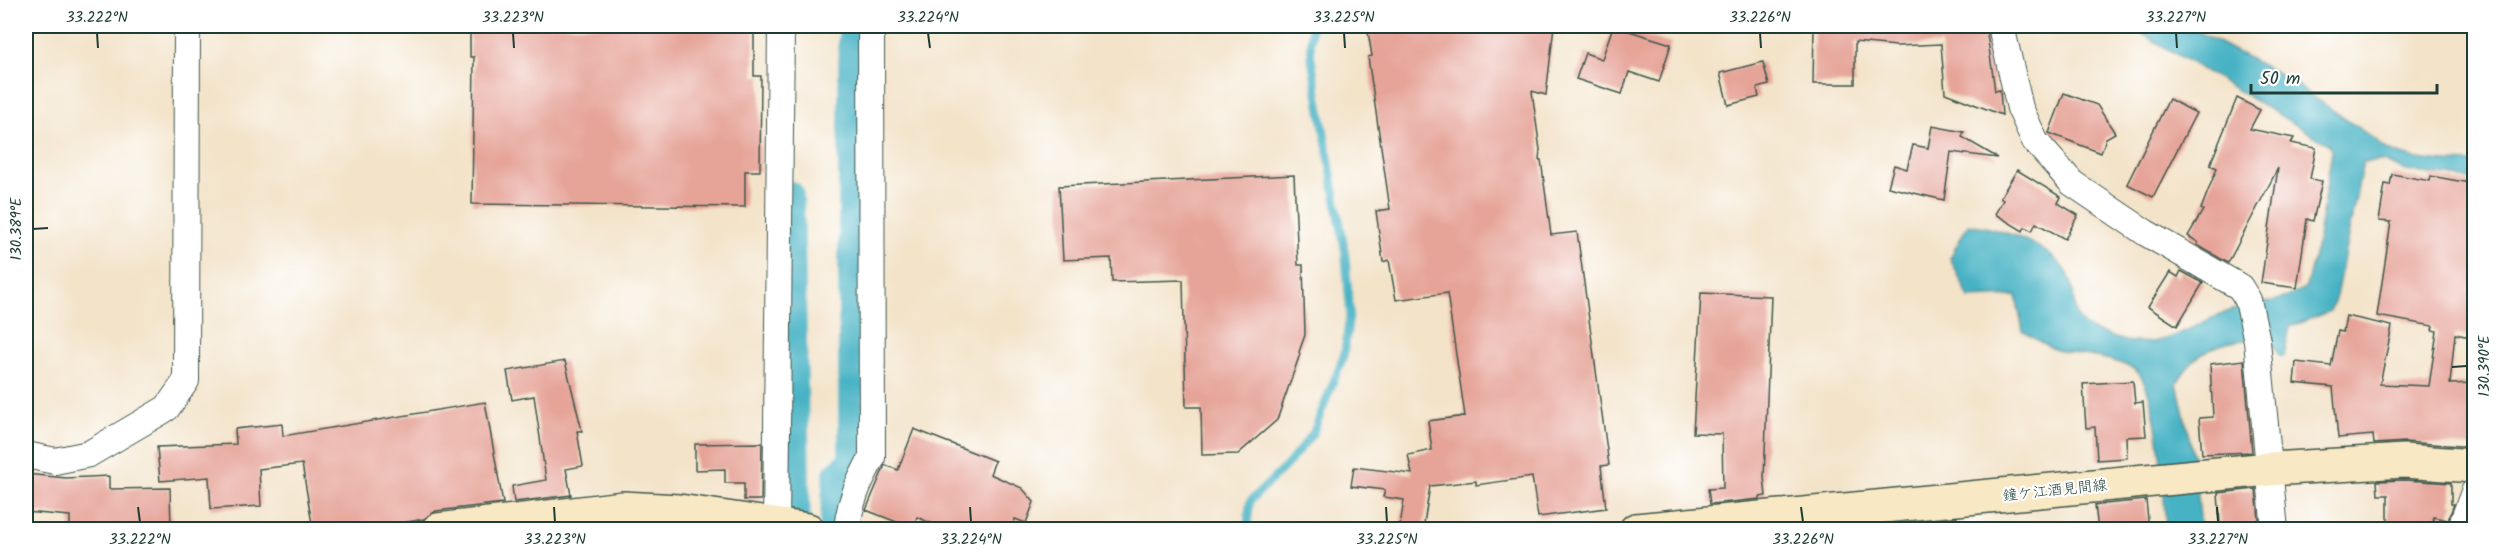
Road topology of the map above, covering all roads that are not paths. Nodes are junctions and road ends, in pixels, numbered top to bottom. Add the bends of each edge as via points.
1 (187, 26) edge
2 (781, 26) edge
3 (871, 26) edge
4 (2001, 26) edge
5 (26, 455) edge
6 (2475, 466) edge
7 (2269, 469) junction
8 (2475, 492) edge
9 (1801, 522) edge
10 (787, 527) edge
11 (438, 530) edge
12 (847, 530) edge
13 (1636, 530) edge
14 (2276, 530) edge
15 (2460, 530) edge

1 - 5 street via 186,381 167,408 89,454 56,461
2 - 10 street
3 - 12 street via 872,458 858,483 848,512
4 - 7 street via 2020,108 2042,150 2072,183 2240,287 2248,300 2257,341
6 - 7 main road, 鐘ケ江酒見間線 via 2404,461
7 - 9 main road, 鐘ケ江酒見間線
7 - 14 street
8 - 15 street
9 - 13 main road, 鐘ケ江酒見間線
10 - 11 main road via 623,508

